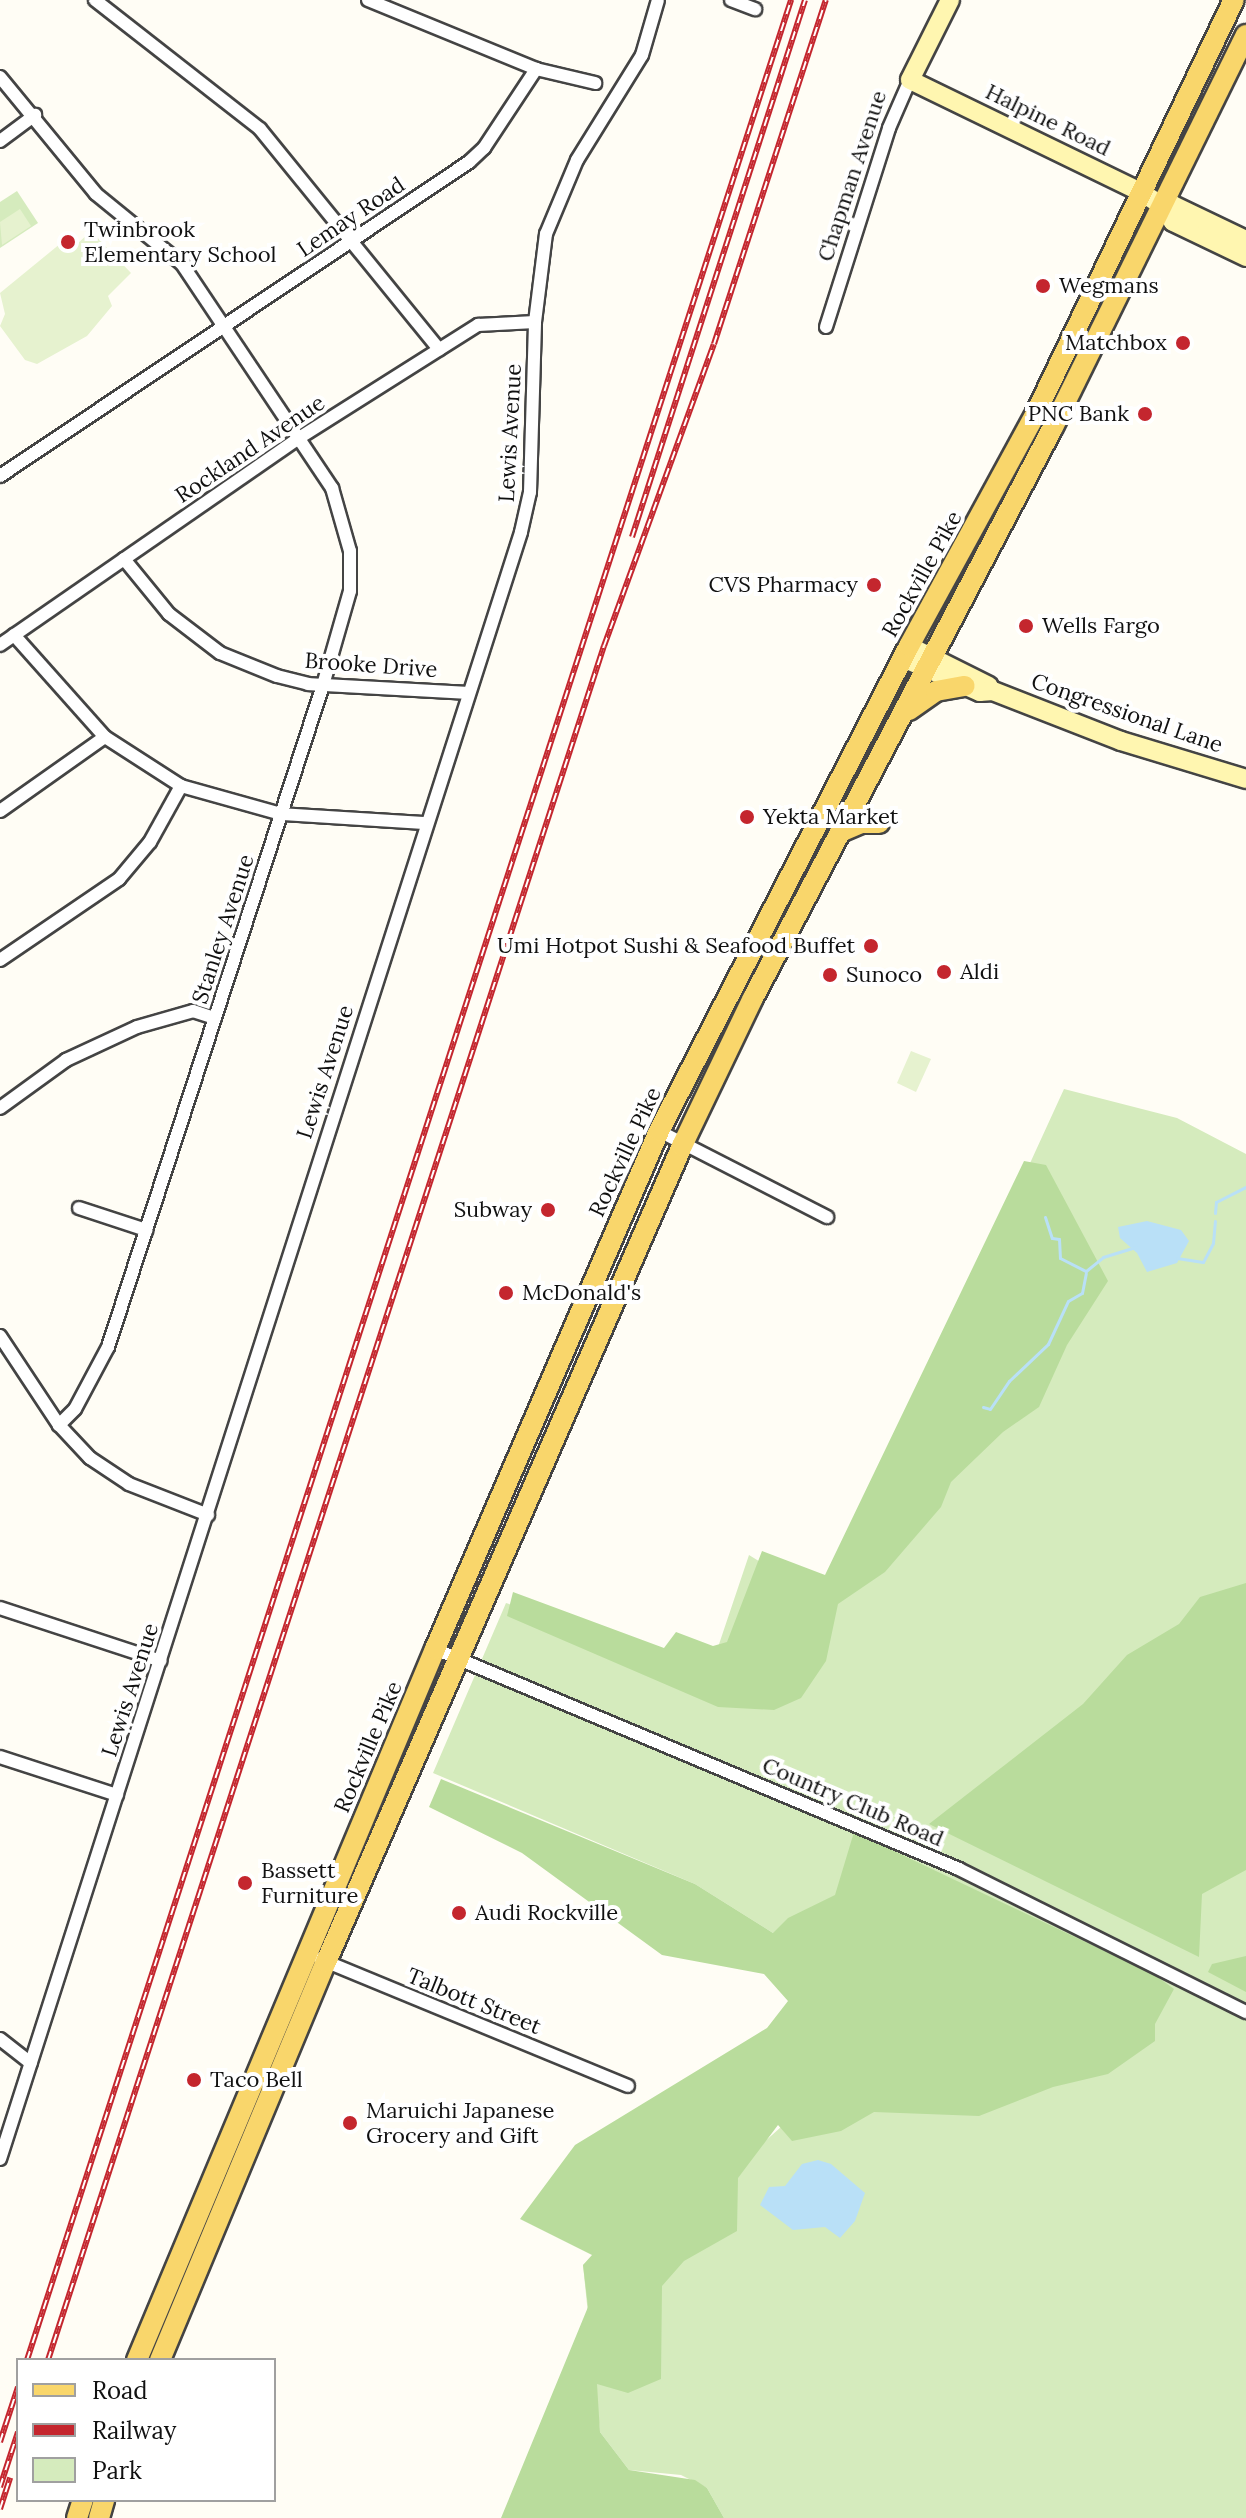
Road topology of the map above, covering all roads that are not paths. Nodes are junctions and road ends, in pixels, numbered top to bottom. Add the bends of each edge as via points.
1 (95, 0) edge
2 (368, 0) edge
3 (658, 0) edge
4 (731, 0) edge
5 (950, 0) edge
6 (1234, 0) edge
7 (755, 9) dead end
8 (1246, 35) edge
9 (536, 69) junction
10 (0, 77) edge
11 (910, 80) junction
12 (595, 83) dead end
13 (35, 115) junction
14 (0, 141) edge
15 (1141, 192) junction
16 (1164, 207) junction
17 (1246, 240) edge
18 (353, 241) junction
19 (1246, 257) edge
20 (535, 322) junction
21 (223, 324) junction
22 (826, 327) dead end
23 (439, 349) junction
24 (299, 438) junction
25 (0, 476) edge
26 (124, 559) junction
27 (14, 635) junction
28 (0, 645) edge
29 (906, 652) junction
30 (931, 664) junction
31 (323, 685) junction
32 (965, 686) junction
33 (993, 691) junction
34 (468, 693) junction
35 (903, 716) junction
36 (105, 737) junction
37 (1246, 779) edge
38 (181, 786) junction
39 (864, 789) junction
40 (0, 811) edge
41 (281, 814) junction
42 (426, 823) junction
43 (840, 832) junction
44 (0, 960) edge
45 (215, 1018) junction
46 (0, 1108) edge
47 (659, 1131) junction
48 (682, 1146) junction
49 (79, 1208) dead end
50 (827, 1217) dead end
51 (146, 1230) junction
52 (0, 1336) edge
53 (59, 1425) junction
54 (208, 1515) junction
55 (0, 1608) edge
56 (435, 1649) junction
57 (458, 1657) junction
58 (161, 1661) junction
59 (0, 1757) edge
60 (117, 1795) junction
61 (373, 1799) junction
62 (393, 1808) junction
63 (306, 1953) junction
64 (326, 1962) junction
65 (1246, 2012) edge
66 (0, 2039) edge
67 (31, 2063) junction
68 (628, 2086) dead end
69 (0, 2159) edge
70 (138, 2358) edge
71 (161, 2358) edge

1 - 18 street via 260,129
2 - 9 street
3 - 20 street, Lewis Avenue via 642,55 557,204 540,265
4 - 7 street
5 - 11 street, Chapman Avenue
6 - 15 main road, Rockville Pike
8 - 16 main road
9 - 12 street
9 - 18 street, Lemay Road via 484,148
10 - 13 street, Stanley Avenue
11 - 15 street, Halpine Road
11 - 22 street, Chapman Avenue via 889,128
13 - 14 street
13 - 21 street, Stanley Avenue via 96,194 182,264
15 - 16 street, Halpine Road
15 - 29 main road, Rockville Pike via 1034,417
16 - 17 street, Halpine Road via 1173,205
16 - 19 street, Halpine Road via 1173,222
16 - 30 main road
18 - 21 street, Lemay Road
18 - 23 street
20 - 23 street, Rockland Avenue via 478,325
20 - 34 street, Lewis Avenue via 530,492
21 - 24 street, Stanley Avenue
21 - 25 street, Lemay Road
23 - 24 street, Rockland Avenue
24 - 26 street, Rockland Avenue
24 - 31 street, Stanley Avenue via 332,488 350,551 350,591
26 - 27 street, Rockland Avenue
26 - 31 street, Brooke Drive via 169,614 220,653 277,676
27 - 28 street, Rockland Avenue
27 - 36 street
29 - 30 street, Congressional Lane
29 - 47 main road, Rockville Pike
30 - 32 street, Congressional Lane
30 - 33 street, Congressional Lane via 983,680
30 - 35 main road
31 - 34 street, Brooke Drive
31 - 41 street, Stanley Avenue
32 - 33 street, Congressional Lane
32 - 35 main road via 936,691
33 - 37 street, Congressional Lane via 1121,741
34 - 42 street, Lewis Avenue
35 - 39 main road
36 - 38 street
36 - 40 street
38 - 41 street
38 - 44 street via 150,842 119,879
39 - 43 main road
39 - 43 main road via 879,823 861,823
41 - 42 street
41 - 45 street, Stanley Avenue
42 - 54 street, Lewis Avenue
43 - 48 main road
45 - 46 street via 193,1011 137,1027 66,1060
45 - 51 street, Stanley Avenue
47 - 48 street
47 - 56 main road, Rockville Pike
48 - 50 street
48 - 57 main road
49 - 51 street
51 - 53 street, Stanley Avenue via 108,1347 75,1409
52 - 53 street
53 - 54 street via 90,1458 129,1484
54 - 58 street, Lewis Avenue
55 - 58 street
56 - 57 street, Country Club Road
56 - 61 main road, Rockville Pike
57 - 62 main road
57 - 65 street, Country Club Road via 959,1869
58 - 60 street, Lewis Avenue
59 - 60 street
60 - 67 street, Lewis Avenue
61 - 62 main road
61 - 63 main road, Rockville Pike
62 - 64 main road
63 - 64 street, Talbott Street
63 - 70 main road, Rockville Pike
64 - 68 street, Talbott Street
64 - 71 main road
66 - 67 street
67 - 69 street, Lewis Avenue

